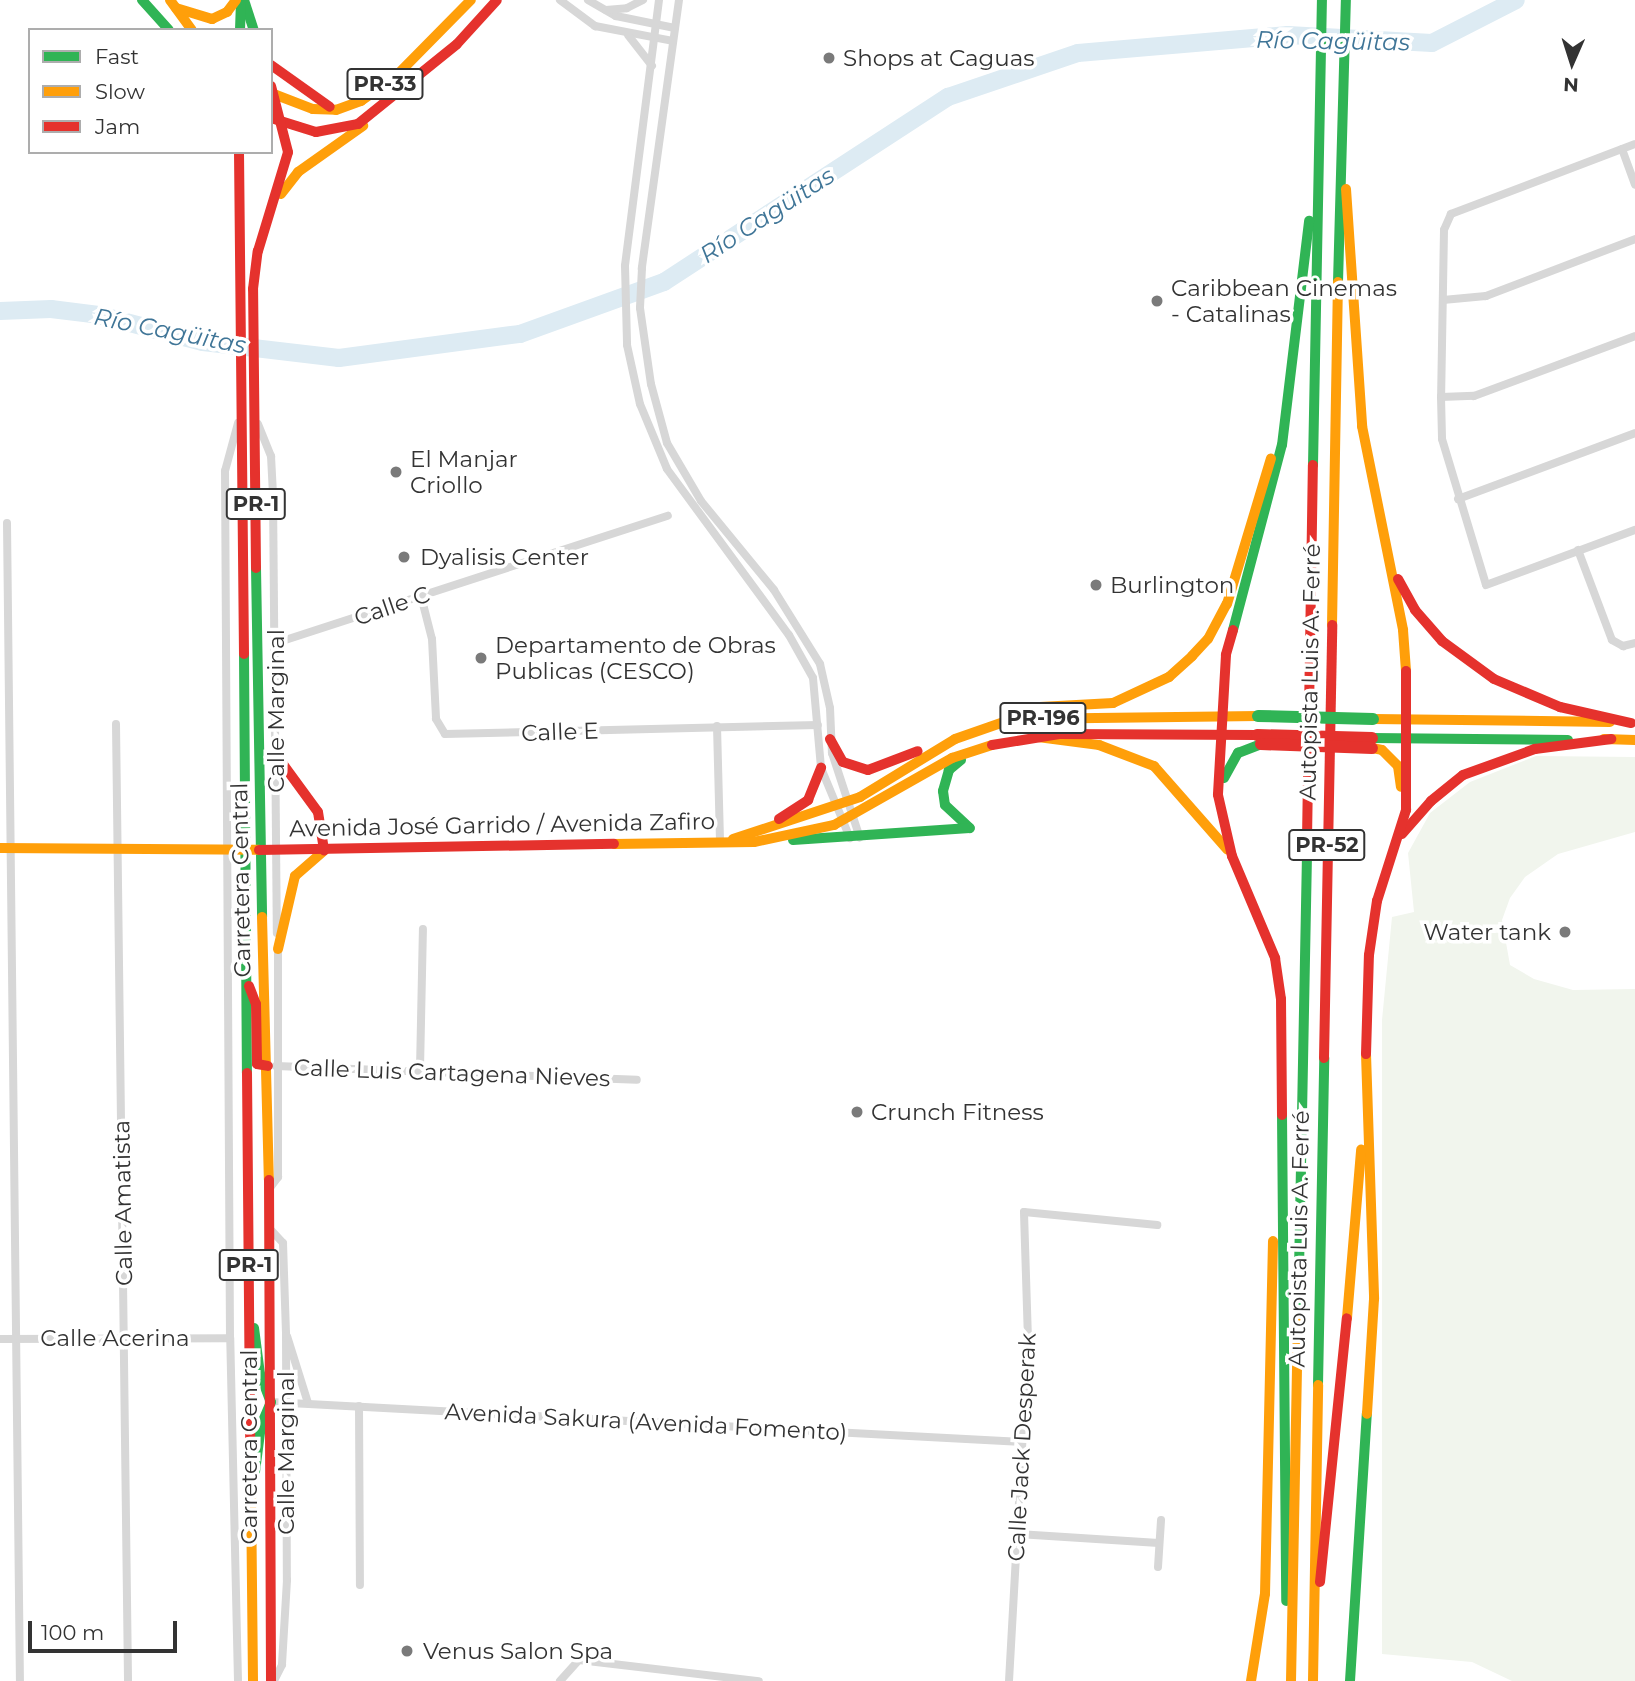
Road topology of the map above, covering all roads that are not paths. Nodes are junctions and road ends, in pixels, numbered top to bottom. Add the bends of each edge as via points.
1 (142, 0) edge
2 (241, 0) edge
3 (471, 0) edge
4 (560, 0) edge
5 (589, 0) edge
6 (643, 0) edge
7 (659, 0) edge
8 (679, 0) edge
9 (1322, 0) edge
10 (1346, 0) edge
11 (500, 1) edge
12 (173, 4) edge
13 (602, 10) junction
14 (656, 26) junction
15 (167, 28) edge
16 (191, 28) edge
17 (240, 28) edge
18 (253, 28) edge
19 (675, 28) junction
20 (628, 35) junction
21 (655, 39) junction
22 (673, 41) junction
23 (273, 67) edge
24 (653, 67) junction
25 (273, 92) edge
26 (273, 97) edge
27 (336, 110) junction
28 (374, 114) junction
29 (277, 121) edge
30 (1635, 144) edge
31 (1340, 149) junction
32 (1622, 149) junction
33 (239, 154) edge
34 (1317, 170) junction
35 (1635, 185) edge
36 (267, 219) junction
37 (1635, 239) edge
38 (246, 289) junction
39 (1443, 300) junction
40 (1635, 336) edge
41 (248, 388) junction
42 (1441, 397) junction
43 (254, 402) junction
44 (1284, 413) junction
45 (241, 414) junction
46 (1635, 433) edge
47 (273, 494) junction
48 (1458, 499) junction
49 (257, 510) junction
50 (668, 516) dead end
51 (7, 523) dead end
52 (1635, 530) edge
53 (1578, 550) junction
54 (1392, 566) junction
55 (4, 568) edge
56 (421, 596) junction
57 (276, 643) junction
58 (1635, 643) edge
59 (4, 661) edge
60 (226, 705) junction
61 (242, 705) junction
62 (1223, 716) junction
63 (1409, 718) junction
64 (1012, 719) junction
65 (1633, 723) edge
66 (116, 724) dead end
67 (818, 725) junction
68 (716, 726) junction
69 (1222, 735) junction
70 (1038, 737) junction
71 (830, 739) junction
72 (955, 739) junction
73 (1259, 740) junction
74 (1409, 740) junction
75 (1611, 740) junction
76 (1635, 740) edge
77 (1372, 743) junction
78 (970, 753) junction
79 (5, 754) edge
80 (277, 756) junction
81 (821, 768) junction
82 (1219, 788) junction
83 (843, 804) junction
84 (848, 819) junction
85 (763, 835) junction
86 (1398, 837) junction
87 (855, 838) junction
88 (724, 841) junction
89 (119, 847) junction
90 (5, 848) edge
91 (227, 849) junction
92 (243, 850) junction
93 (259, 850) junction
94 (276, 851) junction
95 (324, 851) junction
96 (1232, 856) junction
97 (423, 929) dead end
98 (278, 949) junction
99 (246, 978) junction
100 (274, 1066) junction
101 (420, 1069) junction
102 (637, 1080) dead end
103 (1280, 1114) junction
104 (1365, 1114) junction
105 (1157, 1225) dead end
106 (270, 1229) junction
107 (250, 1311) junction
108 (286, 1333) junction
109 (124, 1338) junction
110 (230, 1338) junction
111 (0, 1339) edge
112 (16, 1339) junction
113 (271, 1402) junction
114 (286, 1402) junction
115 (308, 1403) junction
116 (359, 1406) junction
117 (1022, 1442) junction
118 (251, 1482) junction
119 (1161, 1520) dead end
120 (1018, 1534) junction
121 (1159, 1543) junction
122 (1158, 1567) dead end
123 (360, 1585) dead end
124 (1315, 1599) junction
125 (1292, 1637) junction
126 (20, 1681) edge
127 (128, 1681) edge
128 (238, 1681) edge
129 (253, 1681) edge
130 (272, 1681) edge
131 (560, 1681) edge
132 (759, 1681) edge
133 (1009, 1681) edge
134 (1251, 1681) edge
135 (1292, 1681) edge
136 (1313, 1681) edge
137 (1350, 1681) edge

1 - 15 main road
2 - 12 main road via 212,19
2 - 17 main road
2 - 18 main road
3 - 27 main road, PR-33 via 395,77 361,101
4 - 20 street via 594,26
5 - 13 street
6 - 13 street via 627,8
7 - 14 street
8 - 19 street
9 - 34 main road, Autopista Luis A. Ferré / PR-52
10 - 31 main road, Autopista Luis A. Ferré / PR-52
11 - 28 main road, PR-33
12 - 16 main road
13 - 14 street
14 - 19 street
14 - 21 street
19 - 22 street
20 - 21 street
20 - 24 street
21 - 22 street
21 - 24 street
22 - 71 street via 645,234 643,338 667,443 701,501 806,636 827,690
23 - 27 main road via 297,88
24 - 67 street via 628,239 627,345 640,404 667,469 800,653 813,678
25 - 27 main road, PR-33 via 298,106
26 - 29 main road, Carretera Central / PR-1
28 - 29 main road, PR-33 via 351,127 329,131
28 - 36 main road via 298,172
29 - 36 main road, Carretera Central / PR-1 via 288,152
30 - 32 street
31 - 54 main road via 1352,227 1362,426
31 - 124 main road, Autopista Luis A. Ferré / PR-52
32 - 35 street
32 - 39 street via 1451,214 1444,230
33 - 38 main road, Carretera Central / PR-1
34 - 44 main road
34 - 125 main road, Autopista Luis A. Ferré / PR-52
36 - 38 main road, Carretera Central / PR-1
37 - 39 street via 1486,296
38 - 41 main road, Carretera Central / PR-1
39 - 42 street
40 - 42 street via 1475,396
41 - 43 main road, Carretera Central / PR-1
41 - 45 main road, Carretera Central / PR-1
42 - 48 street via 1442,439
43 - 47 street, Calle Marginal via 259,430 271,456
43 - 49 main road, Carretera Central / PR-1
44 - 62 main road via 1277,474 1226,655
44 - 64 main road via 1227,604 1208,639 1169,677 1130,697 1091,706 1040,707
45 - 60 street via 225,471
45 - 61 main road, Carretera Central / PR-1
46 - 48 street
47 - 49 main road
47 - 57 street, Calle Marginal
48 - 53 street via 1486,585
49 - 93 main road, Carretera Central / PR-1
50 - 56 street, Calle C
51 - 55 street
52 - 53 street
53 - 58 street via 1612,640 1623,646
54 - 63 main road via 1403,630
54 - 65 main road via 1415,610 1464,660 1532,697
55 - 59 street
56 - 57 street, Calle C
56 - 68 street, Calle E via 432,639 436,719 445,734
57 - 80 street, Calle Marginal
59 - 79 street
60 - 61 street
60 - 91 street
61 - 92 main road, Carretera Central / PR-1
62 - 63 main road, Avenida José Garrido / Avenida Zafiro / PR-196, bridge
62 - 64 main road, Avenida José Garrido / Avenida Zafiro / PR-196
62 - 69 main road
63 - 65 main road, Avenida José Garrido / Avenida Zafiro / PR-196
63 - 74 main road
64 - 72 main road, Avenida José Garrido / Avenida Zafiro / PR-196
66 - 89 street, Calle Amatista
67 - 68 street, Calle E
67 - 81 street
68 - 88 street
69 - 70 main road, Avenida José Garrido / Avenida Zafiro / PR-196
69 - 73 main road, Avenida José Garrido / Avenida Zafiro / PR-196
69 - 82 main road
70 - 78 main road, Avenida José Garrido / Avenida Zafiro / PR-196
70 - 96 main road via 1099,745 1154,766
71 - 72 main road via 843,762 868,770
71 - 83 street
72 - 83 main road, Avenida José Garrido / Avenida Zafiro / PR-196
73 - 77 main road, Avenida José Garrido / Avenida Zafiro, bridge
73 - 82 main road via 1238,753
74 - 75 main road
74 - 77 main road
74 - 86 main road via 1409,785
75 - 76 main road
75 - 86 main road via 1535,749 1472,771 1438,794
77 - 86 main road via 1398,766
78 - 84 main road, Avenida José Garrido / Avenida Zafiro / PR-196 via 953,758
78 - 87 main road via 949,770 943,791 945,805 970,828
79 - 90 street
80 - 94 street, Calle Marginal
80 - 95 main road via 318,812
81 - 83 street
81 - 85 main road via 808,800
82 - 96 main road via 1219,811
83 - 84 street
83 - 85 main road, Avenida José Garrido / Avenida Zafiro / PR-196
84 - 85 main road, Avenida José Garrido / Avenida Zafiro / PR-196
84 - 87 street
85 - 87 main road
85 - 88 main road, Avenida José Garrido / Avenida Zafiro / PR-196
86 - 104 main road via 1371,929
88 - 95 main road, Avenida José Garrido / Avenida Zafiro / PR-196
89 - 90 main road, Avenida José Garrido / Avenida Zafiro
89 - 91 main road, Avenida José Garrido / Avenida Zafiro
89 - 109 street, Calle Amatista
90 - 112 street
91 - 92 main road, Avenida José Garrido / Avenida Zafiro
91 - 110 street
92 - 93 main road, Avenida José Garrido / Avenida Zafiro
92 - 99 main road, Carretera Central / PR-1
93 - 94 main road, PR-196
93 - 100 main road, Carretera Central / PR-1
94 - 95 main road, Avenida José Garrido / Avenida Zafiro / PR-196
94 - 98 street, Calle Marginal
95 - 98 main road via 295,876
96 - 103 main road via 1275,958 1281,999
97 - 101 street
98 - 100 street, Calle Marginal
99 - 100 main road via 256,1003 257,1064
99 - 107 main road, Carretera Central / PR-1
100 - 101 street, Calle Luis Cartagena Nieves
100 - 106 main road, Carretera Central / PR-1
101 - 102 street, Calle Luis Cartagena Nieves
103 - 125 main road via 1283,1584
103 - 134 main road via 1265,1594
104 - 124 main road via 1327,1551
104 - 137 main road via 1374,1299
105 - 117 street, Calle Jack Desperak via 1024,1212 1028,1340
106 - 108 street, Calle Marginal via 283,1243
106 - 113 main road, Carretera Central / PR-1
107 - 113 main road via 260,1346 260,1374
107 - 118 main road, Carretera Central / PR-1
108 - 114 street, Calle Marginal
108 - 115 street
109 - 110 street, Calle Acerina
109 - 112 street, Calle Acerina
109 - 127 street, Calle Amatista
110 - 128 street
111 - 112 street, Calle Acerina
112 - 126 street
113 - 114 street, Avenida Sakura (Avenida Fomento)
113 - 118 main road via 261,1425 260,1457
113 - 130 main road, Carretera Central / PR-1
114 - 115 street, Avenida Sakura (Avenida Fomento)
114 - 130 street, Calle Marginal via 287,1580 282,1665
115 - 116 street, Avenida Sakura (Avenida Fomento)
116 - 117 street, Avenida Sakura (Avenida Fomento)
116 - 123 street
117 - 120 street, Calle Jack Desperak
118 - 129 main road, Carretera Central / PR-1
119 - 121 street
120 - 121 street
120 - 133 street, Calle Jack Desperak
121 - 122 street
124 - 136 main road, Autopista Luis A. Ferré / PR-52
125 - 135 main road, Autopista Luis A. Ferré / PR-52
131 - 132 street via 579,1660

